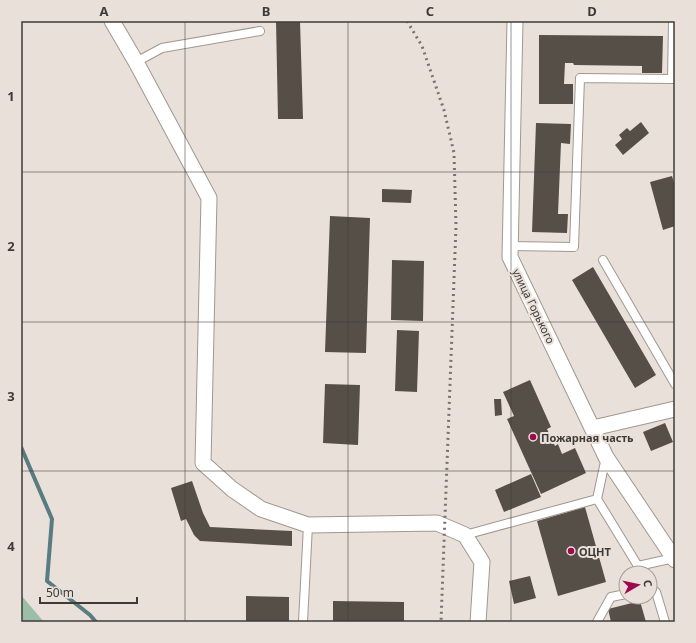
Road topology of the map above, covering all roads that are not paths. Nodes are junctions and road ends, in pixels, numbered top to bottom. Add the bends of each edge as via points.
1 (112, 21) edge
2 (515, 21) edge
3 (673, 21) edge
4 (260, 31) dead end
5 (136, 62) junction
6 (674, 79) edge
7 (510, 246) junction
8 (603, 260) dead end
9 (675, 384) edge
10 (675, 409) edge
11 (593, 428) junction
12 (606, 456) junction
13 (597, 499) junction
14 (308, 525) junction
15 (465, 535) junction
16 (674, 559) edge
17 (618, 596) edge
18 (658, 599) edge
19 (303, 622) edge
20 (478, 622) edge
21 (597, 622) edge
22 (665, 622) edge

1 - 5 street
2 - 7 street, улица Горького
3 - 6 lane
4 - 5 lane via 162,48
5 - 14 street via 210,198 204,463 232,489 261,509
6 - 7 lane via 580,78 574,247
7 - 11 street, улица Горького via 510,257
8 - 9 lane
10 - 11 street
11 - 12 street, улица Горького
12 - 13 lane
12 - 16 street, улица Горького
13 - 15 lane
13 - 16 lane via 638,566
14 - 15 street via 437,522
14 - 19 lane
15 - 20 street via 482,562
17 - 21 lane via 611,597
18 - 22 lane

